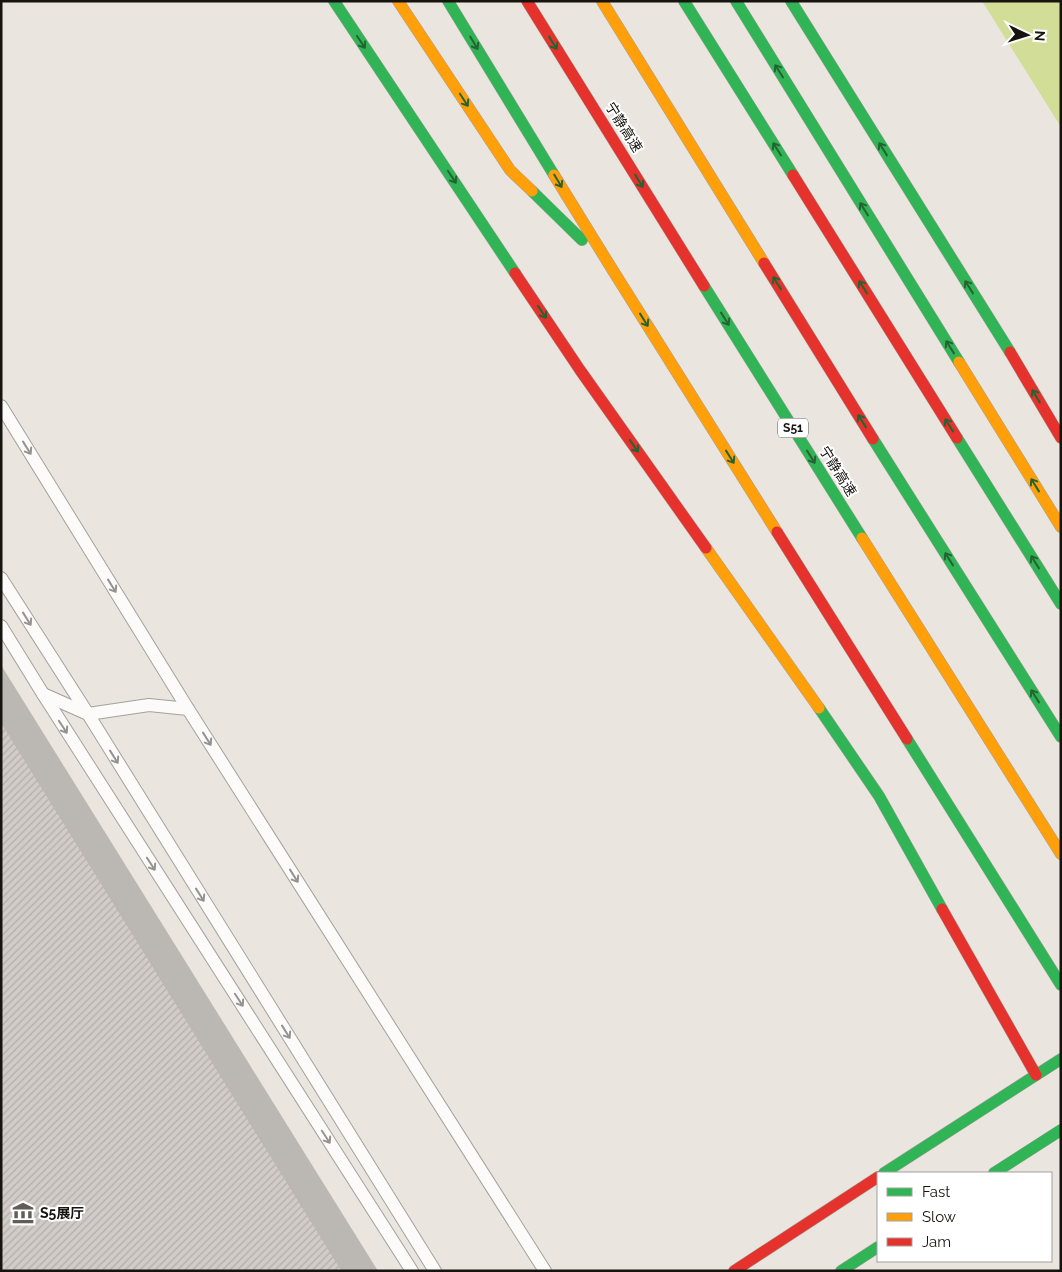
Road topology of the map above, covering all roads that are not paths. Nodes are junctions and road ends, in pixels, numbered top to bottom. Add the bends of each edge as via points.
1 (334, 1) edge
2 (398, 1) edge
3 (448, 1) edge
4 (528, 1) edge
5 (602, 1) edge
6 (684, 1) edge
7 (736, 1) edge
8 (791, 1) edge
9 (612, 269) junction
10 (1, 406) edge
11 (1061, 438) edge
12 (1061, 527) edge
13 (1, 578) edge
14 (1061, 604) edge
15 (1, 626) edge
16 (42, 694) junction
17 (188, 709) junction
18 (88, 714) junction
19 (1061, 738) edge
20 (1061, 854) edge
21 (1061, 985) edge
22 (1061, 1059) edge
23 (1036, 1075) junction
24 (1061, 1130) edge
25 (886, 1172) edge
26 (996, 1172) edge
27 (877, 1178) edge
28 (877, 1248) edge
29 (412, 1271) edge
30 (435, 1271) edge
31 (545, 1271) edge
32 (734, 1271) edge
33 (841, 1271) edge

1 -> 23 main road via 580,370 879,796
2 -> 9 main road via 510,170
3 -> 9 main road
4 -> 20 main road, 宁静高速 / S51
19 -> 5 main road
14 -> 6 main road
12 -> 7 main road
11 -> 8 main road
9 -> 21 main road
10 -> 17 lane
13 -> 18 lane
15 - 16 lane
16 - 18 lane
16 -> 29 lane
17 - 18 lane via 149,705
17 -> 31 lane
18 -> 30 lane
22 - 23 main road
23 - 25 main road
24 - 26 main road
27 - 32 main road
28 - 33 main road

